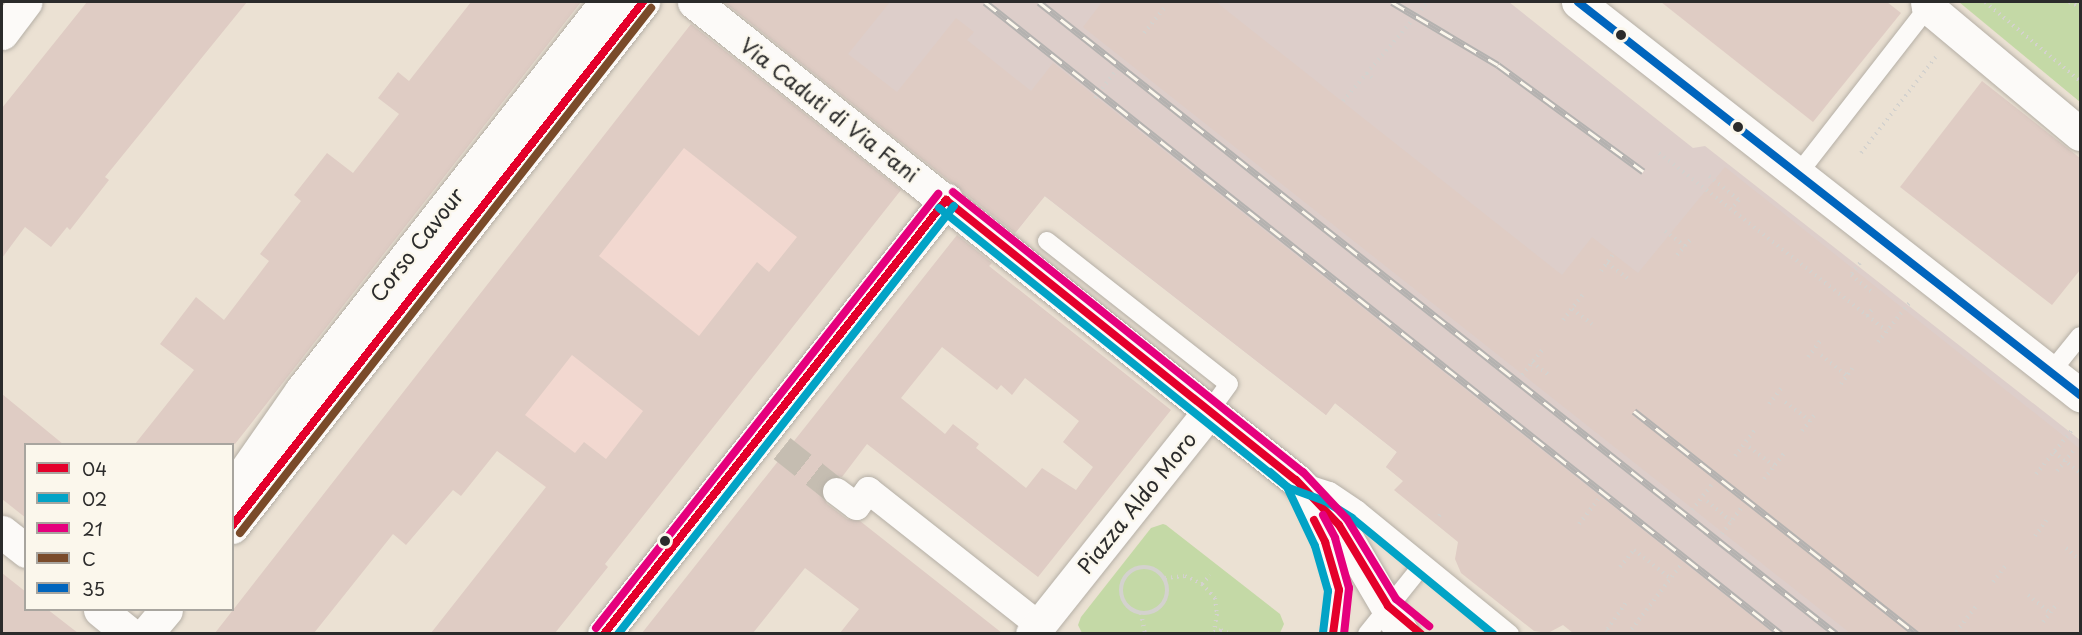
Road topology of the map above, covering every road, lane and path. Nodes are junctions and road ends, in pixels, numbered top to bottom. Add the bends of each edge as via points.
1 (25, 2) edge
2 (606, 2) edge
3 (643, 2) edge
4 (694, 2) edge
5 (1428, 2) edge
6 (1578, 2) edge
7 (1985, 2) edge
8 (2069, 2) edge
9 (1928, 4) edge
10 (1167, 5) dead end
11 (2080, 7) edge
12 (1956, 31) junction
13 (2, 33) edge
14 (1144, 33) dead end
15 (1124, 60) dead end
16 (1366, 73) junction
17 (1375, 80) dead end
18 (2080, 81) edge
19 (1095, 99) dead end
20 (1343, 101) dead end
21 (2080, 134) edge
22 (1659, 153) dead end
23 (1862, 153) dead end
24 (1798, 174) junction
25 (1709, 176) dead end
26 (946, 200) junction
27 (1732, 208) junction
28 (1665, 231) dead end
29 (1692, 238) dead end
30 (1047, 241) dead end
31 (1685, 246) junction
32 (1614, 253) dead end
33 (1677, 255) dead end
34 (1608, 262) junction
35 (1860, 263) dead end
36 (1601, 271) dead end
37 (1628, 279) dead end
38 (1871, 291) dead end
39 (1583, 294) dead end
40 (1910, 302) dead end
41 (1873, 308) dead end
42 (1572, 309) junction
43 (1867, 316) junction
44 (1563, 320) dead end
45 (1592, 324) dead end
46 (1887, 331) junction
47 (2080, 336) edge
48 (1821, 340) dead end
49 (1878, 342) dead end
50 (1809, 346) dead end
51 (1543, 349) dead end
52 (1814, 350) junction
53 (1821, 355) dead end
54 (1808, 357) dead end
55 (1532, 362) junction
56 (1854, 366) dead end
57 (2051, 372) junction
58 (1522, 375) dead end
59 (1550, 376) dead end
60 (1847, 376) junction
61 (1841, 384) dead end
62 (1783, 386) dead end
63 (2080, 395) edge
64 (1785, 402) dead end
65 (1769, 404) dead end
66 (1210, 410) junction
67 (1816, 413) dead end
68 (1810, 421) junction
69 (1755, 429) dead end
70 (2072, 430) dead end
71 (1802, 431) dead end
72 (1739, 439) dead end
73 (1744, 443) junction
74 (1749, 447) dead end
75 (2074, 450) dead end
76 (1785, 452) dead end
77 (2054, 452) junction
78 (1735, 456) dead end
79 (2066, 461) junction
80 (1774, 466) junction
81 (2057, 471) dead end
82 (2080, 473) edge
83 (2037, 474) dead end
84 (1764, 479) dead end
85 (1296, 480) junction
86 (1713, 483) dead end
87 (234, 487) edge
88 (836, 491) tunnel mouth
89 (1697, 493) dead end
90 (1702, 497) junction
91 (1598, 500) dead end
92 (1707, 501) dead end
93 (1743, 506) dead end
94 (1692, 510) dead end
95 (2048, 518) dead end
96 (1731, 521) junction
97 (234, 523) edge
98 (1579, 524) dead end
99 (2, 532) edge
100 (1722, 534) dead end
101 (2035, 536) dead end
102 (2066, 548) dead end
103 (24, 549) edge
104 (2080, 560) edge
105 (1423, 564) junction
106 (2007, 564) dead end
107 (1680, 566) dead end
108 (1620, 567) dead end
109 (1210, 574) dead end
110 (1165, 579) junction
111 (1670, 579) junction
112 (1993, 582) dead end
113 (1202, 584) junction
114 (2028, 595) dead end
115 (1626, 603) dead end
116 (2058, 603) dead end
117 (1977, 605) dead end
118 (102, 611) edge
119 (164, 611) edge
120 (1141, 613) junction
121 (2050, 613) junction
122 (1396, 620) edge
123 (2043, 622) dead end
124 (1040, 630) edge
125 (1214, 631) junction
126 (1605, 632) edge
127 (1956, 632) dead end
128 (130, 633) edge
129 (146, 633) edge
130 (604, 633) edge
131 (1145, 633) edge
132 (1208, 633) edge
133 (1231, 633) edge
134 (1333, 633) edge
135 (1367, 633) edge
136 (1422, 633) edge
137 (1510, 633) edge
138 (1611, 633) edge
139 (1628, 633) edge

1 - 13 street
2 - 87 street, Corso Cavour via 301,391
3 - 97 street
4 - 26 street, Via Caduti di Via Fani
5 - 16 path
6 - 24 street
7 - 18 path
8 - 11 path
9 - 12 street
9 - 24 lane
10 - 14 path
12 - 21 street
12 - 23 path
15 - 19 path
16 - 17 path
16 - 20 path
22 - 27 path
24 - 57 street
25 - 27 path via 1739,200
26 - 66 street, Via Caduti di Via Fani
26 - 130 street
27 - 43 path
28 - 31 path
29 - 31 path
30 - 66 lane via 1229,384
31 - 33 path
32 - 34 path
34 - 36 path
34 - 37 path
35 - 38 path via 1851,274
39 - 42 path
40 - 46 path
41 - 43 path
42 - 44 path
42 - 45 path
43 - 46 path
46 - 49 path
47 - 57 lane
48 - 52 path
50 - 52 path
51 - 55 path
52 - 54 path
53 - 60 path
55 - 58 path
55 - 59 path
56 - 60 path
57 - 63 street
60 - 61 path
62 - 65 path
64 - 68 path
66 - 85 street, Piazza Aldo Moro
66 - 124 street, Piazza Aldo Moro
67 - 68 path
68 - 71 path
69 - 73 path
70 - 77 path
72 - 73 path
73 - 78 path
74 - 80 path
75 - 79 path
76 - 80 path
77 - 79 path
77 - 83 path
79 - 81 path
79 - 82 path
80 - 84 path
85 - 105 lane, Piazza Aldo Moro via 1330,491
85 - 122 street, Piazza Aldo Moro via 1339,525
85 - 134 lane via 1324,542 1338,590
86 - 90 path
88 - 124 street via 856,506 868,490
89 - 90 path
90 - 94 path
91 - 98 path
92 - 96 path
93 - 96 path
95 - 101 path
96 - 100 path
99 - 103 street
102 - 104 path
105 - 122 lane
105 - 137 lane, Piazza Aldo Moro
106 - 112 path
107 - 111 path
108 - 111 path via 1634,550
109 - 113 path
110 - 113 path via 1185,576
110 - 120 path via 1167,593 1161,606
110 - 120 path via 1154,568 1125,573 1121,587 1124,601
111 - 139 path
113 - 125 path via 1215,598
114 - 121 path
115 - 126 path
116 - 121 path
117 - 127 path
118 - 128 street
119 - 129 street
120 - 131 path
121 - 123 path
122 - 135 lane
122 - 136 lane
125 - 132 path
125 - 133 path
126 - 138 path

